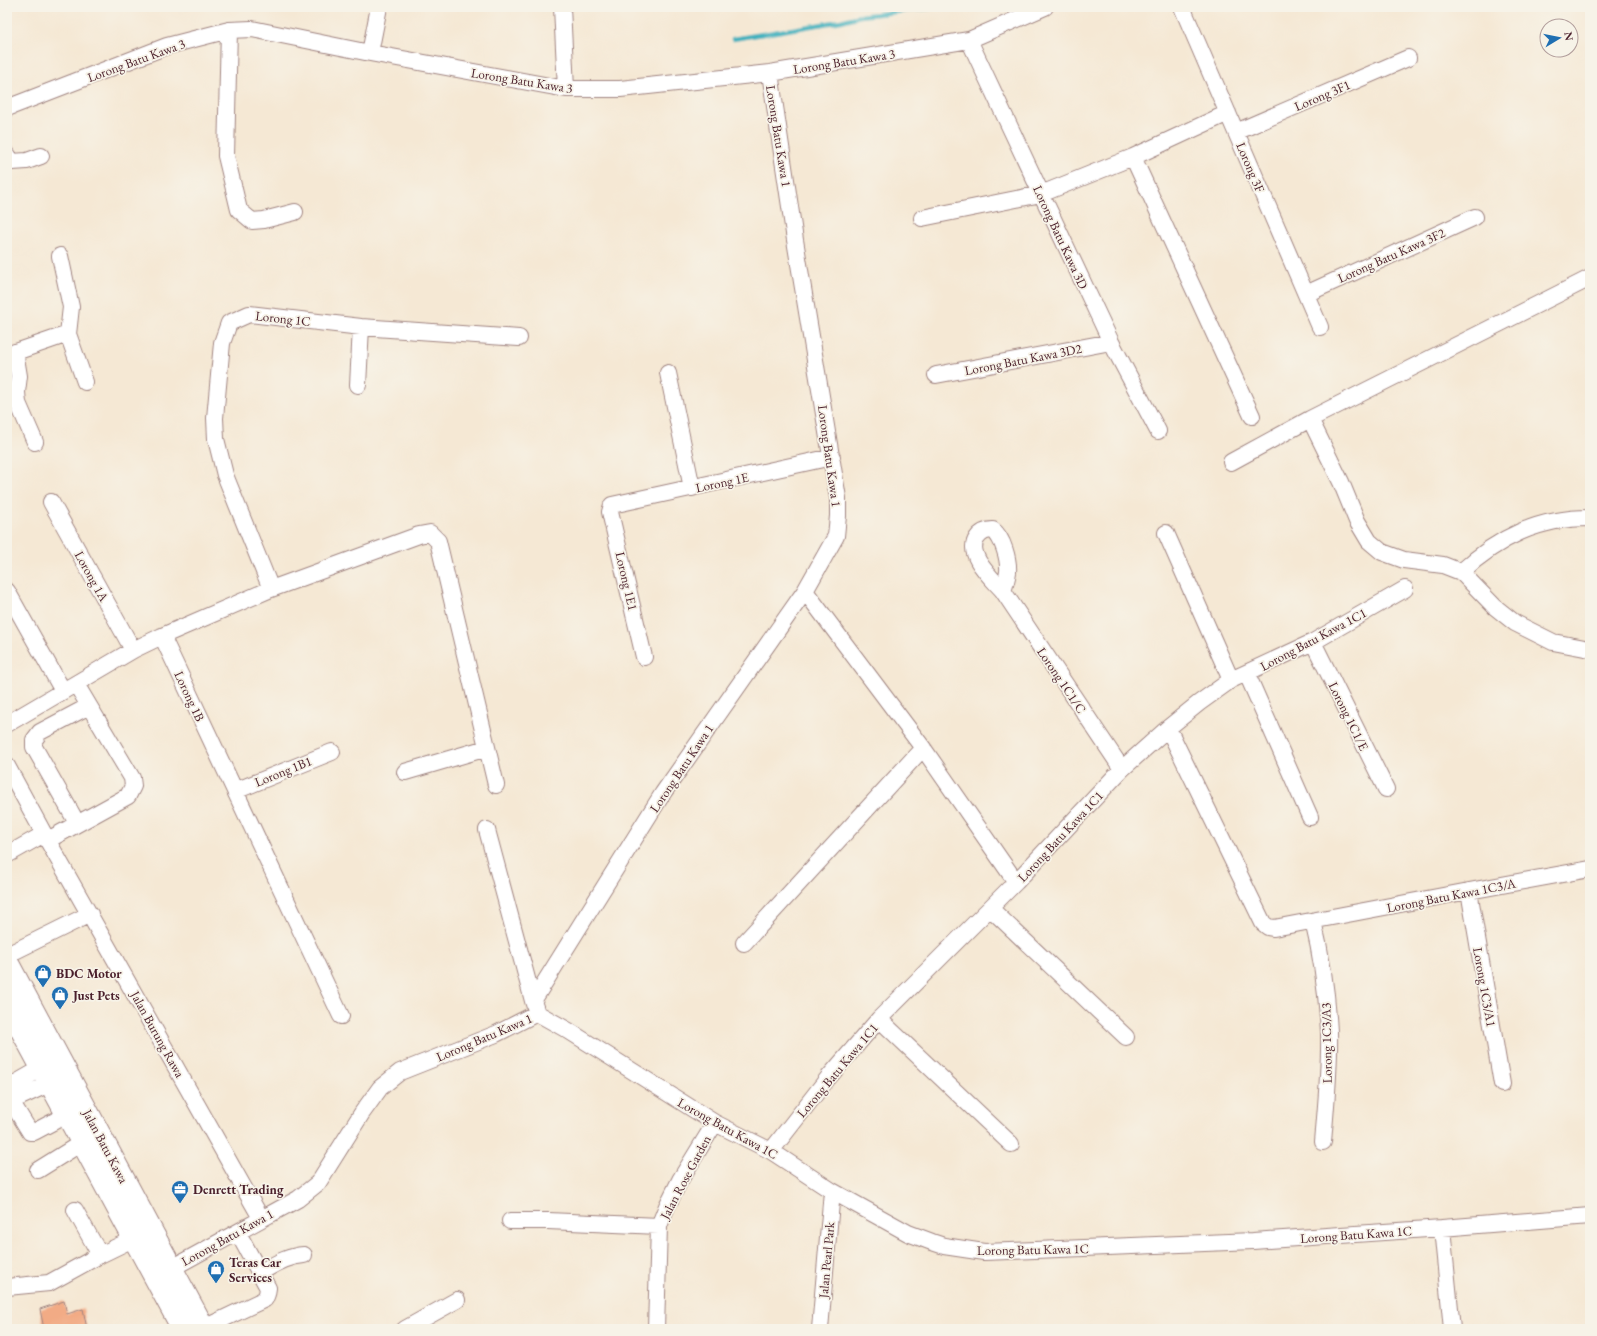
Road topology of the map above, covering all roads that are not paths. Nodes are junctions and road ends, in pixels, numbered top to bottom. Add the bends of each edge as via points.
1 (379, 7) edge
2 (562, 7) edge
3 (1045, 7) edge
4 (1182, 7) edge
5 (229, 30) junction
6 (969, 40) junction
7 (370, 53) junction
8 (1408, 58) dead end
9 (770, 73) junction
10 (566, 89) junction
11 (7, 108) edge
12 (1228, 113) junction
13 (1236, 132) junction
14 (7, 154) edge
15 (41, 156) dead end
16 (1133, 157) junction
17 (1041, 194) junction
18 (295, 212) dead end
19 (1476, 217) dead end
20 (922, 218) dead end
21 (60, 256) dead end
22 (1590, 278) edge
23 (1306, 294) junction
24 (361, 327) junction
25 (1320, 327) dead end
26 (68, 334) junction
27 (519, 338) dead end
28 (1111, 342) junction
29 (11, 353) edge
30 (668, 373) dead end
31 (936, 375) dead end
32 (85, 382) dead end
33 (358, 385) dead end
34 (1252, 416) dead end
35 (1310, 419) junction
36 (1158, 432) dead end
37 (35, 442) dead end
38 (832, 458) junction
39 (1231, 462) dead end
40 (692, 488) junction
41 (52, 502) dead end
42 (612, 505) joint
43 (1590, 518) edge
44 (1166, 533) dead end
45 (1461, 572) junction
46 (271, 589) junction
47 (1405, 589) dead end
48 (7, 591) edge
49 (805, 591) junction
50 (1003, 592) dead end
51 (162, 636) junction
52 (1313, 642) junction
53 (1590, 649) edge
54 (133, 650) junction
55 (644, 657) dead end
56 (1247, 674) junction
57 (1231, 680) junction
58 (69, 688) junction
59 (89, 706) junction
60 (7, 724) edge
61 (1168, 728) junction
62 (488, 748) junction
63 (923, 748) junction
64 (332, 752) dead end
65 (7, 766) edge
66 (1122, 769) junction
67 (405, 772) dead end
68 (496, 785) dead end
69 (1386, 789) dead end
70 (235, 791) junction
71 (1310, 817) dead end
72 (77, 823) junction
73 (487, 830) dead end
74 (46, 837) junction
75 (7, 855) edge
76 (1590, 869) edge
77 (1016, 882) junction
78 (1469, 891) junction
79 (990, 908) junction
80 (90, 914) junction
81 (1313, 921) junction
82 (744, 943) dead end
83 (7, 955) edge
84 (7, 962) edge
85 (7, 1003) edge
86 (535, 1007) junction
87 (341, 1016) dead end
88 (879, 1018) junction
89 (1126, 1037) dead end
90 (46, 1075) junction
91 (1502, 1084) dead end
92 (7, 1088) edge
93 (68, 1114) junction
94 (714, 1123) junction
95 (82, 1142) junction
96 (1323, 1142) dead end
97 (1011, 1144) dead end
98 (771, 1151) junction
99 (38, 1170) dead end
100 (832, 1191) junction
101 (75, 1210) dead end
102 (1590, 1216) edge
103 (261, 1218) junction
104 (510, 1221) dead end
105 (659, 1226) junction
106 (1442, 1228) junction
107 (238, 1232) junction
108 (135, 1238) junction
109 (100, 1254) junction
110 (304, 1255) dead end
111 (172, 1268) junction
112 (260, 1273) junction
113 (7, 1287) edge
114 (457, 1300) dead end
115 (197, 1329) edge
116 (405, 1329) edge
117 (656, 1329) edge
118 (820, 1329) edge
119 (1452, 1329) edge

1 - 7 street
2 - 10 street
3 - 6 street, Lorong Batu Kawa 3
4 - 12 street, Lorong 3F
5 - 7 street, Lorong Batu Kawa 3 via 252,29
5 - 11 street, Lorong Batu Kawa 3 via 167,46
5 - 18 street via 226,156 239,210 252,221
6 - 9 street, Lorong Batu Kawa 3
6 - 17 street, Lorong Batu Kawa 3D
7 - 10 street, Lorong Batu Kawa 3
8 - 13 street, Lorong 3F1
9 - 10 street, Lorong Batu Kawa 3 via 620,89
9 - 38 street, Lorong Batu Kawa 1
12 - 13 street, Lorong 3F
12 - 16 street
13 - 23 street, Lorong 3F
14 - 15 street via 12,162 27,161
16 - 17 street
16 - 34 street
17 - 20 street
17 - 28 street, Lorong Batu Kawa 3D
19 - 23 street, Lorong Batu Kawa 3F2
21 - 26 street via 71,307
22 - 35 street
23 - 25 street, Lorong 3F
24 - 27 street, Lorong 1C
24 - 33 street
24 - 46 street, Lorong 1C via 249,314 229,323 222,343 215,418 216,439 225,475
26 - 29 street
26 - 32 street
28 - 31 street, Lorong Batu Kawa 3D2
28 - 36 street, Lorong Batu Kawa 3D
29 - 37 street via 19,376 18,402
30 - 40 street
35 - 39 street
35 - 45 street via 1357,521 1369,541 1382,552 1404,560 1443,565
38 - 40 street, Lorong 1E
38 - 49 street, Lorong Batu Kawa 1 via 838,498 836,536
40 - 42 street, Lorong 1E
41 - 54 street, Lorong 1A
42 - 55 street, Lorong 1E1 via 610,512
43 - 45 street via 1540,523 1477,556
44 - 57 street
45 - 53 street via 1515,622 1553,642
46 - 51 street
46 - 62 street via 390,544 419,534 430,534 438,541
47 - 52 street, Lorong Batu Kawa 1C1
48 - 58 street
49 - 63 street
49 - 86 street, Lorong Batu Kawa 1 via 663,793
50 - 66 street, Lorong 1C1/C
51 - 54 street
51 - 70 street, Lorong 1B
52 - 56 street, Lorong Batu Kawa 1C1
52 - 69 street, Lorong 1C1/E
54 - 58 street
56 - 57 street, Lorong Batu Kawa 1C1
56 - 71 street
57 - 61 street, Lorong Batu Kawa 1C1
58 - 59 street
58 - 60 street
59 - 72 street via 40,732 34,740 34,747
59 - 72 street via 132,778 133,786 128,796
61 - 66 street, Lorong Batu Kawa 1C1
61 - 81 street, Lorong Batu Kawa 1C3/A via 1263,923 1274,928
62 - 67 street
62 - 68 street
63 - 77 street
63 - 82 street
64 - 70 street, Lorong 1B1
65 - 74 street, Jalan Burung Rawa
66 - 77 street, Lorong Batu Kawa 1C1
70 - 87 street, Lorong 1B
72 - 74 street
73 - 86 street
74 - 75 street
74 - 80 street, Jalan Burung Rawa
76 - 78 street, Lorong Batu Kawa 1C3/A
77 - 79 street, Lorong Batu Kawa 1C1
78 - 81 street, Lorong Batu Kawa 1C3/A
78 - 91 street, Lorong 1C3/A1
79 - 88 street, Lorong Batu Kawa 1C1
79 - 89 street
80 - 83 street
80 - 103 street, Jalan Burung Rawa
81 - 96 street, Lorong 1C3/A3 via 1329,1033
84 - 111 highway, Jalan Batu Kawa
85 - 90 highway, Jalan Batu Kawa
86 - 94 street, Lorong Batu Kawa 1C
86 - 103 street, Lorong Batu Kawa 1 via 496,1034 400,1072 380,1088 318,1183 298,1199
88 - 97 street
88 - 98 street, Lorong Batu Kawa 1C1
90 - 92 street
90 - 93 highway, Jalan Batu Kawa
90 - 93 street via 16,1099 14,1106 30,1132
93 - 95 highway, Jalan Batu Kawa
94 - 98 street, Lorong Batu Kawa 1C
94 - 105 street, Jalan Rose Garden via 680,1180
95 - 99 street
95 - 108 highway, Jalan Batu Kawa
98 - 100 street, Lorong Batu Kawa 1C
100 - 106 street, Lorong Batu Kawa 1C via 908,1233 932,1242 984,1252 1253,1241
100 - 118 street, Jalan Pearl Park
101 - 109 street
102 - 106 street, Lorong Batu Kawa 1C
103 - 107 street, Lorong Batu Kawa 1
104 - 105 street
105 - 117 street, Jalan Rose Garden
106 - 119 street
107 - 111 street, Lorong Batu Kawa 1
107 - 112 street
108 - 109 street
108 - 115 highway, Jalan Batu Kawa
109 - 113 street via 49,1283
110 - 112 street via 288,1258
111 - 115 highway, Jalan Batu Kawa
112 - 115 street via 268,1288 265,1299
114 - 116 street

